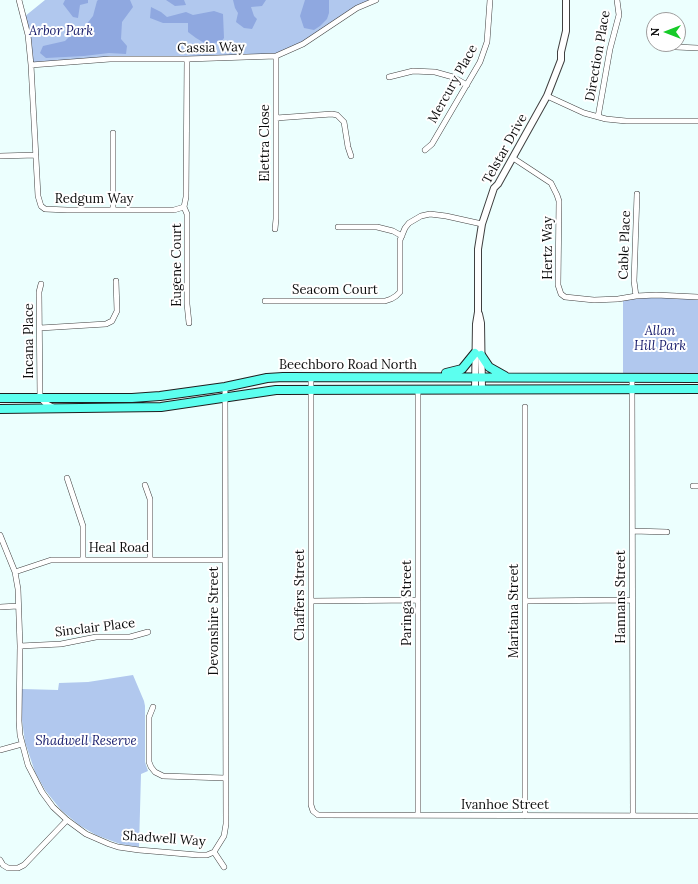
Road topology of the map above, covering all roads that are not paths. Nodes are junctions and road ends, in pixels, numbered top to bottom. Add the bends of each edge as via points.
1 (19, 0) edge
2 (376, 0) edge
3 (490, 0) edge
4 (566, 0) edge
5 (617, 0) edge
6 (686, 47) edge
7 (698, 48) edge
8 (276, 56) junction
9 (187, 60) junction
10 (31, 65) junction
11 (389, 77) dead end
12 (467, 85) junction
13 (547, 96) junction
14 (598, 116) junction
15 (276, 118) junction
16 (698, 121) edge
17 (113, 134) dead end
18 (425, 150) dead end
19 (36, 155) junction
20 (0, 156) edge
21 (351, 156) dead end
22 (513, 158) junction
23 (637, 194) dead end
24 (184, 208) junction
25 (113, 210) junction
26 (482, 224) junction
27 (338, 227) dead end
28 (274, 229) dead end
29 (402, 236) junction
30 (116, 281) dead end
31 (41, 284) dead end
32 (636, 296) junction
33 (698, 297) edge
34 (265, 301) dead end
35 (189, 323) dead end
36 (40, 328) junction
37 (478, 354) junction
38 (432, 377) junction
39 (478, 377) junction
40 (507, 377) junction
41 (311, 378) junction
42 (632, 378) junction
43 (698, 378) edge
44 (225, 386) junction
45 (311, 389) junction
46 (478, 389) junction
47 (632, 389) junction
48 (698, 389) edge
49 (418, 390) junction
50 (0, 398) edge
51 (40, 398) junction
52 (225, 398) junction
53 (525, 407) dead end
54 (0, 409) edge
55 (26, 409) junction
56 (58, 409) junction
57 (67, 478) dead end
58 (145, 485) dead end
59 (633, 531) junction
60 (667, 532) dead end
61 (0, 535) edge
62 (84, 559) junction
63 (150, 559) junction
64 (225, 560) junction
65 (15, 572) junction
66 (418, 600) junction
67 (632, 600) junction
68 (525, 601) junction
69 (311, 602) junction
70 (0, 606) edge
71 (18, 606) junction
72 (148, 632) dead end
73 (20, 646) junction
74 (153, 707) dead end
75 (22, 744) junction
76 (0, 750) edge
77 (225, 778) junction
78 (313, 811) joint
79 (418, 816) junction
80 (525, 816) junction
81 (633, 816) junction
82 (698, 816) edge
83 (66, 820) junction
84 (214, 852) junction
85 (0, 860) edge
86 (224, 866) dead end

1 - 10 street, Redgum Way via 28,34
2 - 8 street, Cassia Way via 356,8 303,44
3 - 12 street, Mercury Place via 487,42 480,62
4 - 13 street, Telstar Drive via 566,32 561,60
5 - 14 street, Direction Place via 619,15
6 - 7 street
8 - 9 street, Cassia Way
8 - 15 street, Elettra Close
9 - 10 street, Cassia Way via 110,59
9 - 24 street
10 - 19 street, Redgum Way
11 - 12 street via 413,71 435,72 453,77
12 - 18 street, Mercury Place via 432,144
13 - 14 street
13 - 22 street, Telstar Drive
14 - 16 street via 626,121
15 - 21 street via 337,115 344,122
15 - 28 street, Elettra Close
17 - 25 street
19 - 20 street
19 - 25 street, Redgum Way via 38,201 45,209
22 - 26 street, Telstar Drive via 494,188
22 - 32 street, Hertz Way via 552,183 557,195 558,285 561,294 565,298 594,300
23 - 32 street, Cable Place via 634,281
24 - 25 street, Redgum Way
24 - 35 street, Eugene Court via 187,214
26 - 29 street via 430,214 409,223
26 - 37 street, Telstar Drive via 478,249
27 - 29 street via 377,228 393,231
29 - 34 street, Seacom Court via 400,292 391,300
30 - 36 street via 117,311 112,321 106,324
31 - 36 street, Incana Place
32 - 33 street, Hertz Way
36 - 51 street, Incana Place
37 - 38 main road via 462,369
37 - 39 street, Telstar Drive
37 - 40 main road via 489,367
38 - 39 main road, Beechboro Road North
38 - 41 main road, Beechboro Road North
39 - 40 main road, Beechboro Road North
39 - 46 street, Telstar Drive
40 - 42 main road, Beechboro Road North
41 - 44 main road, Beechboro Road North via 267,378
41 - 45 street, Chaffers Street
42 - 43 main road, Beechboro Road North
42 - 47 street, Hannans Street
44 - 51 main road, Beechboro Road North via 160,396
44 - 52 street, Devonshire Street
45 - 49 main road, Beechboro Road North
45 - 52 main road, Beechboro Road North via 276,390
45 - 69 street, Chaffers Street
46 - 47 main road, Beechboro Road North
46 - 49 main road, Beechboro Road North
47 - 48 main road, Beechboro Road North
47 - 59 street, Hannans Street
49 - 66 street, Paringa Street
50 - 51 main road, Beechboro Road North
51 - 55 street
51 - 56 street
52 - 56 main road, Beechboro Road North via 161,407
52 - 64 street, Devonshire Street
53 - 68 street, Maritana Street
54 - 55 main road, Beechboro Road North
55 - 56 main road, Beechboro Road North
57 - 62 street via 83,526
58 - 63 street via 150,499
59 - 60 street
59 - 67 street, Hannans Street
61 - 65 street, Shadwell Way
62 - 63 street, Heal Road
62 - 65 street, Heal Road via 51,560
63 - 64 street, Heal Road
64 - 77 street, Devonshire Street
65 - 71 street, Shadwell Way
66 - 69 street
66 - 79 street, Paringa Street
67 - 68 street
67 - 81 street, Hannans Street
68 - 80 street, Maritana Street
69 - 78 street, Chaffers Street
70 - 71 street
71 - 73 street, Shadwell Way
72 - 73 street, Sinclair Place via 130,637 96,636 61,644
73 - 75 street, Shadwell Way via 19,722
74 - 77 street via 150,717 149,762 155,772 163,776
75 - 76 street
75 - 83 street, Shadwell Way via 37,784
77 - 84 street, Devonshire Street via 225,830 222,842
78 - 79 street, Ivanhoe Street via 318,815
79 - 80 street, Ivanhoe Street
80 - 81 street, Ivanhoe Street
81 - 82 street, Ivanhoe Street
83 - 84 street, Shadwell Way via 94,838 118,847 198,855
83 - 85 street via 24,865 13,869 3,865
84 - 86 street, Shadwell Way

